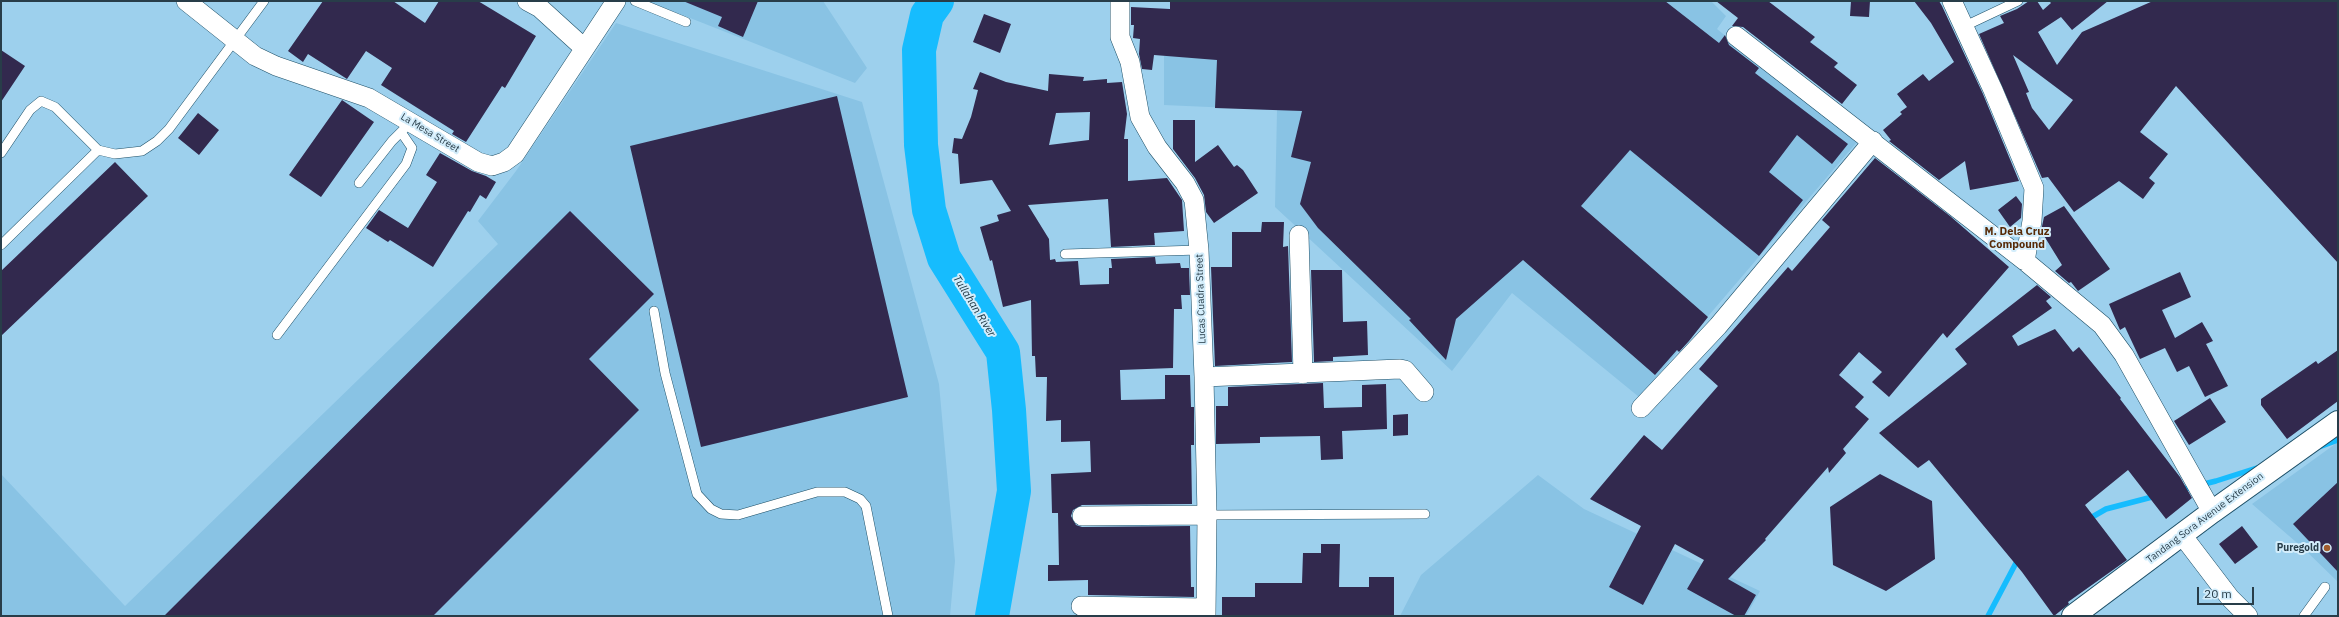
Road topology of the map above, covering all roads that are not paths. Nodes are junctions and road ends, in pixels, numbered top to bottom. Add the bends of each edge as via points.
1 (186, 1) edge
2 (264, 1) edge
3 (526, 1) edge
4 (616, 1) edge
5 (634, 1) edge
6 (1120, 1) edge
7 (1952, 1) edge
8 (2018, 1) edge
9 (686, 22) dead end
10 (1965, 26) junction
11 (1736, 36) dead end
12 (235, 40) junction
13 (584, 48) junction
14 (406, 127) junction
15 (1873, 141) junction
16 (98, 150) junction
17 (1, 153) edge
18 (359, 183) dead end
19 (1299, 235) dead end
20 (1, 245) edge
21 (1199, 250) junction
22 (1065, 254) dead end
23 (2025, 261) junction
24 (654, 311) dead end
25 (277, 335) dead end
26 (1303, 374) junction
27 (1204, 377) junction
28 (1424, 392) dead end
29 (1641, 408) dead end
30 (2338, 422) edge
31 (2212, 512) junction
32 (1207, 514) junction
33 (1425, 514) dead end
34 (1082, 516) dead end
35 (2182, 535) junction
36 (2325, 587) dead end
37 (1081, 606) dead end
38 (1206, 612) edge
39 (888, 616) edge
40 (2073, 616) edge
41 (2248, 616) edge
42 (2304, 616) edge

1 - 12 street, La Mesa Street
2 - 12 lane
3 - 13 street via 540,8
4 - 13 street, La Mesa Street
5 - 9 lane
6 - 21 street, Lucas Cuadra Street via 1120,37 1130,62 1140,117 1157,147 1185,182 1194,200
7 - 10 street
8 - 10 lane
10 - 23 street via 2034,188 2032,221
11 - 15 street
12 - 14 street, La Mesa Street via 255,56 276,66 369,98
12 - 16 lane via 170,129 157,141 142,151 129,154
13 - 14 street, La Mesa Street via 515,154 504,162 492,166 478,162
14 - 18 lane
14 - 25 lane via 412,148 406,164
15 - 23 street
15 - 29 street via 1718,326
16 - 17 lane via 55,107 41,101 30,110
16 - 20 lane
19 - 26 street
21 - 22 lane
21 - 27 street, Lucas Cuadra Street
23 - 31 street via 2088,313 2114,340
24 - 39 lane via 665,373 697,494 711,509 721,514 738,515 817,492 845,492 860,499 866,506
26 - 27 street
26 - 28 street via 1400,369 1405,370
27 - 32 street, Lucas Cuadra Street
30 - 31 main road, Tandang Sora Avenue Extension
31 - 35 main road, Tandang Sora Avenue Extension
32 - 33 lane
32 - 34 street
32 - 38 street, Lucas Cuadra Street
35 - 40 main road, Tandang Sora Avenue Extension
35 - 41 street via 2238,608
36 - 42 lane
37 - 38 street

